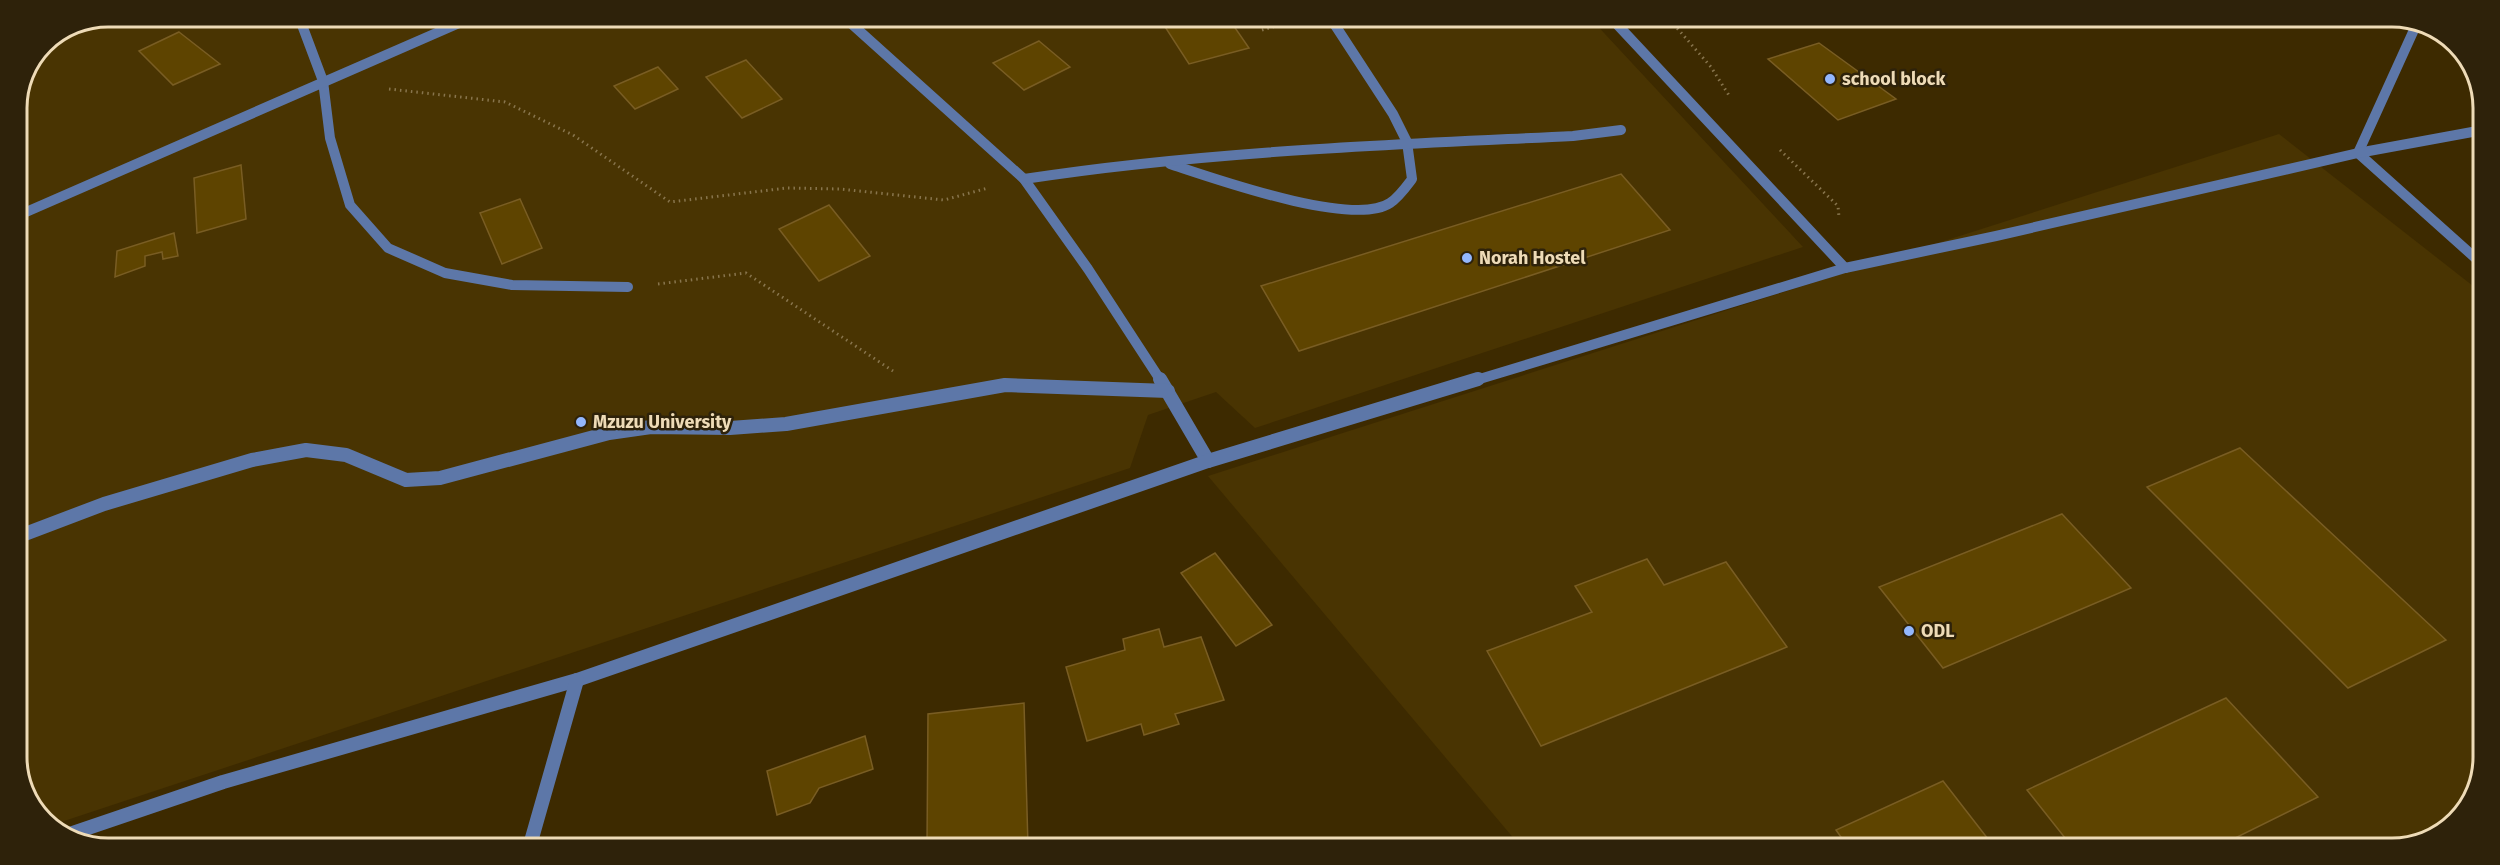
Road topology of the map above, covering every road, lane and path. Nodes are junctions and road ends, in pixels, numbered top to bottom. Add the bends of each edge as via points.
1 (303, 27) edge
2 (450, 27) edge
3 (854, 27) edge
4 (1272, 27) edge
5 (1336, 27) edge
6 (1620, 27) edge
7 (1262, 30) dead end
8 (2414, 30) edge
9 (323, 81) junction
10 (380, 88) dead end
11 (1621, 130) dead end
12 (2473, 132) edge
13 (1407, 142) junction
14 (2358, 153) junction
15 (1163, 161) junction
16 (1024, 180) junction
17 (27, 212) edge
18 (2473, 256) edge
19 (1845, 268) junction
20 (628, 287) joint
21 (1168, 392) junction
22 (932, 397) junction
23 (1208, 462) junction
24 (27, 533) edge
25 (577, 680) junction
26 (76, 832) edge
27 (532, 838) edge

1 - 9 street
2 - 9 street
3 - 16 street
4 - 7 path
5 - 13 street
6 - 19 street
8 - 14 street
9 - 17 street
9 - 20 street via 330,138 350,205 388,248 445,273 512,285
10 - 16 path via 505,102 573,135 670,202 787,188 840,189 944,200
11 - 13 street via 1573,136
12 - 14 street
13 - 15 street
13 - 15 street via 1412,179 1389,204 1362,210 1284,200
14 - 18 street
14 - 19 street
15 - 16 street
16 - 21 street
19 - 23 street
20 - 22 path via 746,273
21 - 22 street via 1005,385
21 - 23 street
22 - 24 street via 786,424 651,427 609,433 440,478 406,480 346,455 306,450 252,460 116,501
23 - 25 street
25 - 26 street via 223,782
25 - 27 street

